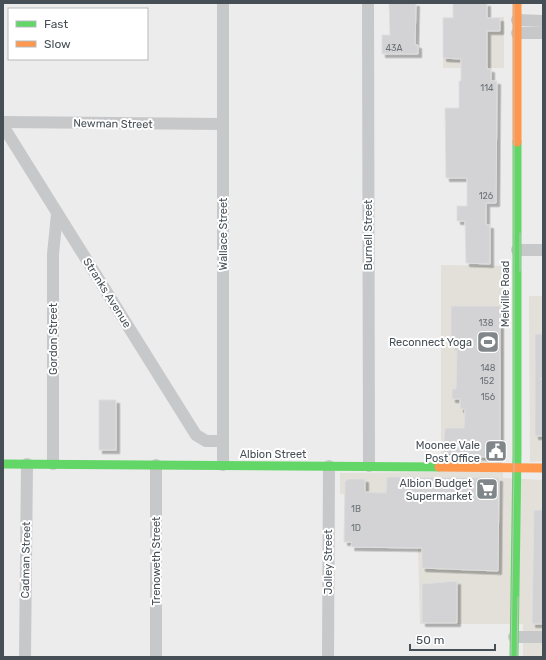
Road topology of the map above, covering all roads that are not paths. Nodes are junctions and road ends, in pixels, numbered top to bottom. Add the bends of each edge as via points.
1 (223, 3) edge
2 (368, 3) edge
3 (517, 3) edge
4 (517, 20) junction
5 (543, 21) edge
6 (517, 33) junction
7 (543, 33) edge
8 (3, 122) edge
9 (223, 124) junction
10 (3, 126) edge
11 (57, 214) junction
12 (517, 250) junction
13 (543, 250) edge
14 (223, 442) junction
15 (3, 464) edge
16 (27, 464) junction
17 (53, 464) junction
18 (156, 465) junction
19 (223, 465) junction
20 (329, 466) junction
21 (369, 466) junction
22 (517, 468) junction
23 (543, 468) edge
24 (514, 637) junction
25 (543, 637) edge
26 (25, 657) edge
27 (156, 657) edge
28 (328, 657) edge
29 (514, 657) edge

1 - 9 street, Wallace Street
2 - 21 street, Burnell Street
3 - 4 main road, Melville Road
4 - 5 street
4 - 6 main road, Melville Road
6 - 7 street
6 - 12 main road, Melville Road
8 - 9 street, Newman Street
9 - 14 street, Wallace Street
10 - 11 street, Stranks Avenue
11 - 14 street, Stranks Avenue via 196,435 206,441
11 - 17 street, Gordon Street via 53,254
12 - 13 street
12 - 22 main road, Melville Road
14 - 19 street, Wallace Street
15 - 16 main road, Albion Street
16 - 17 main road, Albion Street
16 - 26 street, Cadman Street
17 - 18 main road, Albion Street
18 - 19 main road, Albion Street
18 - 27 street, Trenoweth Street
19 - 20 main road, Albion Street
20 - 21 main road, Albion Street
20 - 28 street, Jolley Street
21 - 22 main road, Albion Street
22 - 23 main road, Albion Street
22 - 24 main road, Melville Road
24 - 25 street
24 - 29 main road, Melville Road

